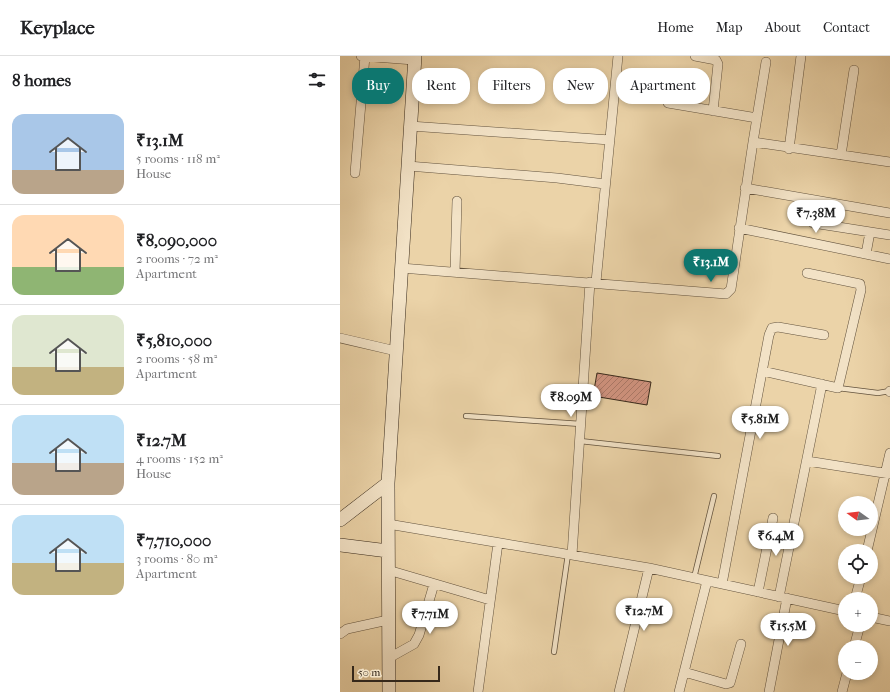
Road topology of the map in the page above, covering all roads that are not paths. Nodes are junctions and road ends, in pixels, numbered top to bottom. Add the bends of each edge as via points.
1 (362, 56) edge
2 (364, 56) edge
3 (618, 56) edge
4 (695, 56) edge
5 (800, 56) edge
6 (414, 58) edge
7 (766, 62) dead end
8 (854, 70) dead end
9 (674, 104) edge
10 (713, 111) junction
11 (757, 118) junction
12 (410, 126) junction
13 (610, 140) junction
14 (753, 142) junction
15 (789, 149) junction
16 (841, 155) junction
17 (890, 162) edge
18 (408, 166) junction
19 (355, 173) dead end
20 (605, 184) junction
21 (745, 188) junction
22 (458, 201) dead end
23 (890, 213) edge
24 (812, 223) dead end
25 (739, 228) junction
26 (870, 232) junction
27 (890, 236) edge
28 (866, 254) junction
29 (890, 259) edge
30 (401, 268) junction
31 (455, 272) junction
32 (807, 273) dead end
33 (593, 282) junction
34 (824, 335) dead end
35 (340, 338) edge
36 (396, 351) junction
37 (762, 370) junction
38 (822, 384) junction
39 (838, 388) junction
40 (890, 391) edge
41 (466, 416) dead end
42 (581, 424) junction
43 (580, 440) junction
44 (890, 453) edge
45 (718, 456) dead end
46 (807, 461) junction
47 (888, 474) edge
48 (388, 483) junction
49 (714, 496) dead end
50 (773, 518) dead end
51 (340, 520) edge
52 (388, 524) junction
53 (498, 543) junction
54 (869, 544) edge
55 (340, 545) edge
56 (388, 551) junction
57 (570, 555) junction
58 (649, 568) junction
59 (388, 570) junction
60 (694, 578) junction
61 (707, 581) junction
62 (434, 584) junction
63 (722, 584) junction
64 (758, 592) junction
65 (783, 598) junction
66 (490, 600) junction
67 (838, 610) edge
68 (878, 618) edge
69 (388, 620) junction
70 (890, 621) edge
71 (340, 634) edge
72 (741, 644) dead end
73 (554, 652) dead end
74 (389, 658) junction
75 (684, 672) junction
76 (845, 680) edge
77 (389, 692) edge
78 (478, 692) edge
79 (619, 692) edge
80 (679, 692) edge
81 (769, 692) edge
82 (842, 692) edge

1 - 2 street
2 - 6 street
2 - 19 street
3 - 13 street
4 - 10 street via 716,60 718,64
5 - 15 street
6 - 12 street
7 - 11 street
8 - 16 street
9 - 10 street
10 - 11 street
11 - 14 street
12 - 13 street
12 - 18 street
13 - 20 street
14 - 15 street
14 - 21 street
15 - 16 street
16 - 17 street
18 - 20 street
18 - 30 street
20 - 33 street
21 - 23 street
21 - 25 street
22 - 31 street
24 - 26 street
25 - 28 street
25 - 33 street via 731,290 726,294
26 - 27 street
26 - 28 street
28 - 29 street
30 - 31 street
30 - 36 street
31 - 33 street
32 - 39 street via 860,284 861,290
33 - 42 street
34 - 37 street via 772,328 768,335
35 - 36 street
36 - 48 street
37 - 38 street
37 - 63 street
38 - 39 street
38 - 46 street
39 - 40 lane via 878,393
41 - 42 lane
42 - 43 street
43 - 45 lane
43 - 57 street
44 - 47 street
46 - 47 street
46 - 65 street
47 - 54 street
48 - 51 street
48 - 52 street
49 - 60 lane
50 - 64 street
52 - 53 street
52 - 56 street
53 - 57 street
53 - 66 street
55 - 56 street
56 - 59 street
57 - 58 street
57 - 73 lane
58 - 60 street
58 - 79 street
59 - 62 street
59 - 69 street
60 - 61 street
61 - 63 street
61 - 75 street
62 - 66 street
62 - 74 street via 414,644
63 - 64 street
64 - 65 street
65 - 67 street
65 - 81 street
66 - 78 street
68 - 70 street
69 - 71 street via 347,629
69 - 74 street
72 - 75 street via 730,683
74 - 77 street
75 - 80 street
76 - 82 street

